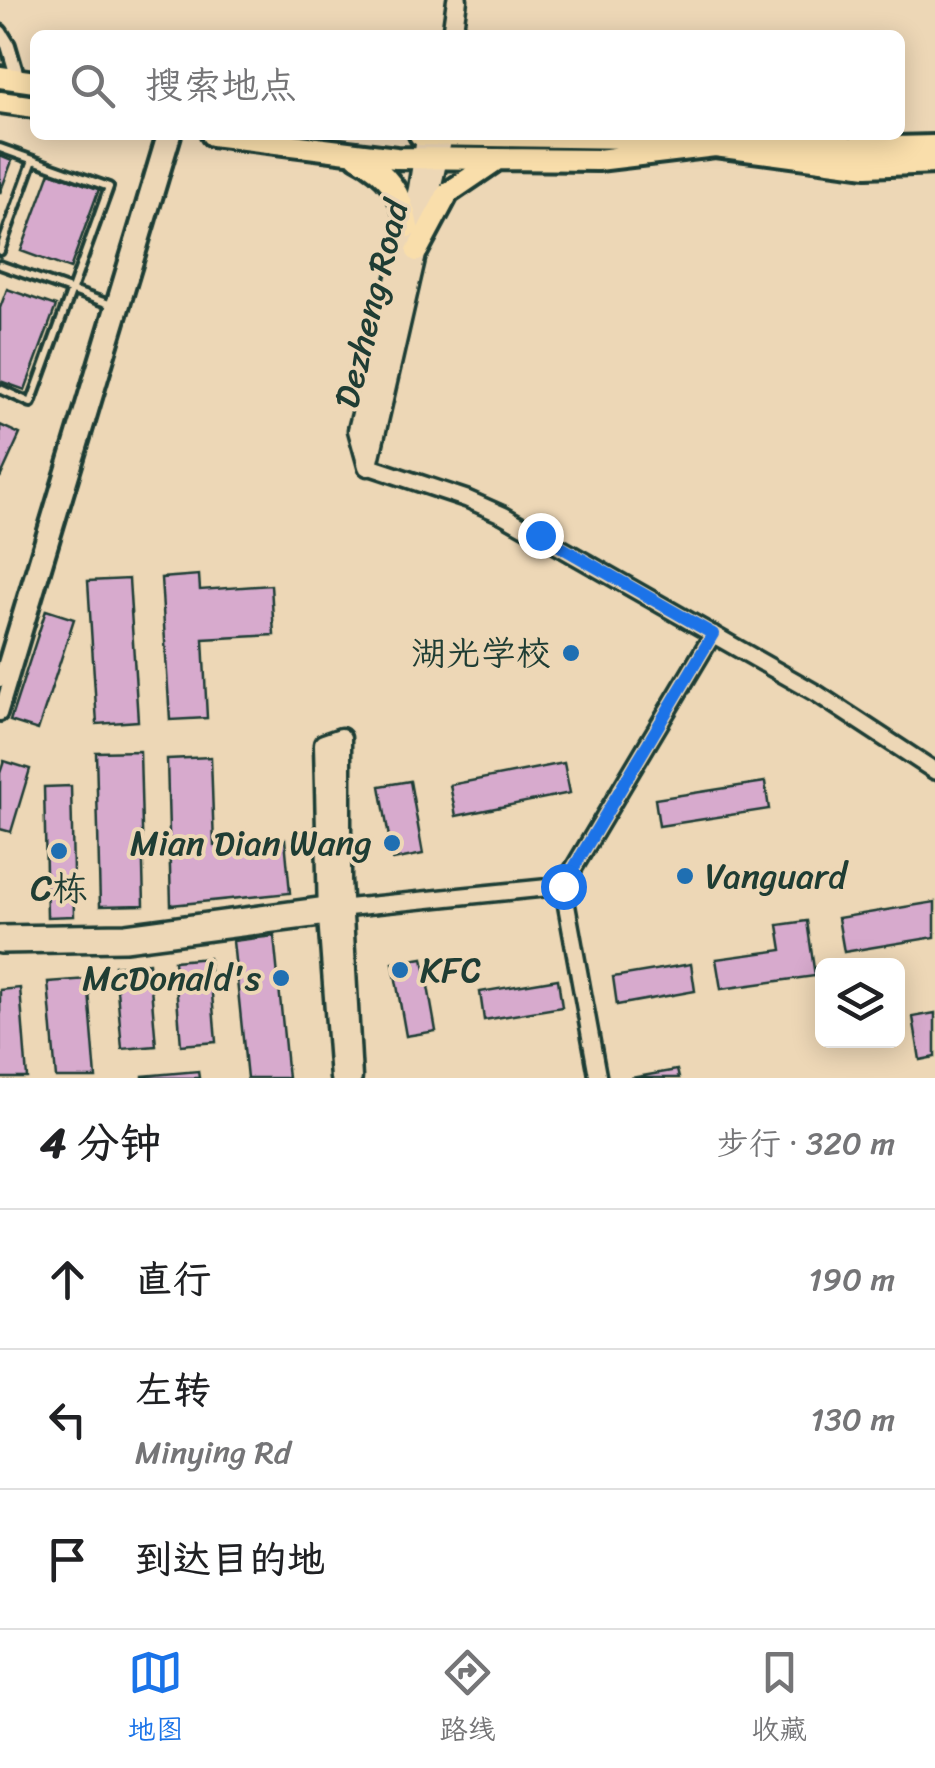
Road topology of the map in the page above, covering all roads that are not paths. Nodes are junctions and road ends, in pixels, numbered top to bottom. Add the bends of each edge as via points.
1 (446, 0) edge
2 (457, 0) edge
3 (442, 30) edge
4 (453, 30) edge
5 (0, 32) edge
6 (18, 80) edge
7 (0, 102) edge
8 (30, 106) edge
9 (162, 140) edge
10 (172, 140) edge
11 (249, 140) edge
12 (426, 140) edge
13 (440, 140) edge
14 (786, 140) edge
15 (935, 146) edge
16 (0, 148) edge
17 (351, 154) junction
18 (431, 157) junction
19 (498, 159) junction
20 (33, 160) junction
21 (935, 163) edge
22 (408, 226) junction
23 (0, 250) edge
24 (417, 251) junction
25 (0, 265) edge
26 (72, 291) junction
27 (112, 306) junction
28 (0, 389) edge
29 (368, 466) junction
30 (713, 634) junction
31 (0, 680) edge
32 (0, 714) edge
33 (333, 741) dead end
34 (935, 771) edge
35 (563, 886) junction
36 (332, 910) junction
37 (0, 934) edge
38 (0, 946) edge
39 (340, 1078) edge
40 (352, 1078) edge
41 (598, 1078) edge

1 - 3 main road
2 - 4 main road
5 - 6 street
7 - 8 main road
9 - 27 street
10 - 32 street
11 - 17 main road
12 - 18 main road
13 - 18 main road
14 - 15 main road via 856,148
16 - 20 lane
17 - 18 main road
17 - 22 main road via 391,182
18 - 19 main road
18 - 22 main road, Dezheng Road
18 - 24 main road, Dezheng Road
19 - 21 main road via 598,160 715,146 855,166
19 - 24 main road via 448,193
20 - 23 lane
20 - 26 lane via 109,188
22 - 29 main road, Dezheng Road via 358,430
24 - 29 main road, Dezheng Road
25 - 26 lane
26 - 27 lane
26 - 28 lane via 31,402
27 - 31 street
29 - 30 street via 504,515
30 - 34 street
30 - 35 street
33 - 36 main road
35 - 36 street
35 - 41 street
36 - 37 street via 126,932
36 - 38 street via 125,943
36 - 39 main road
36 - 40 main road

